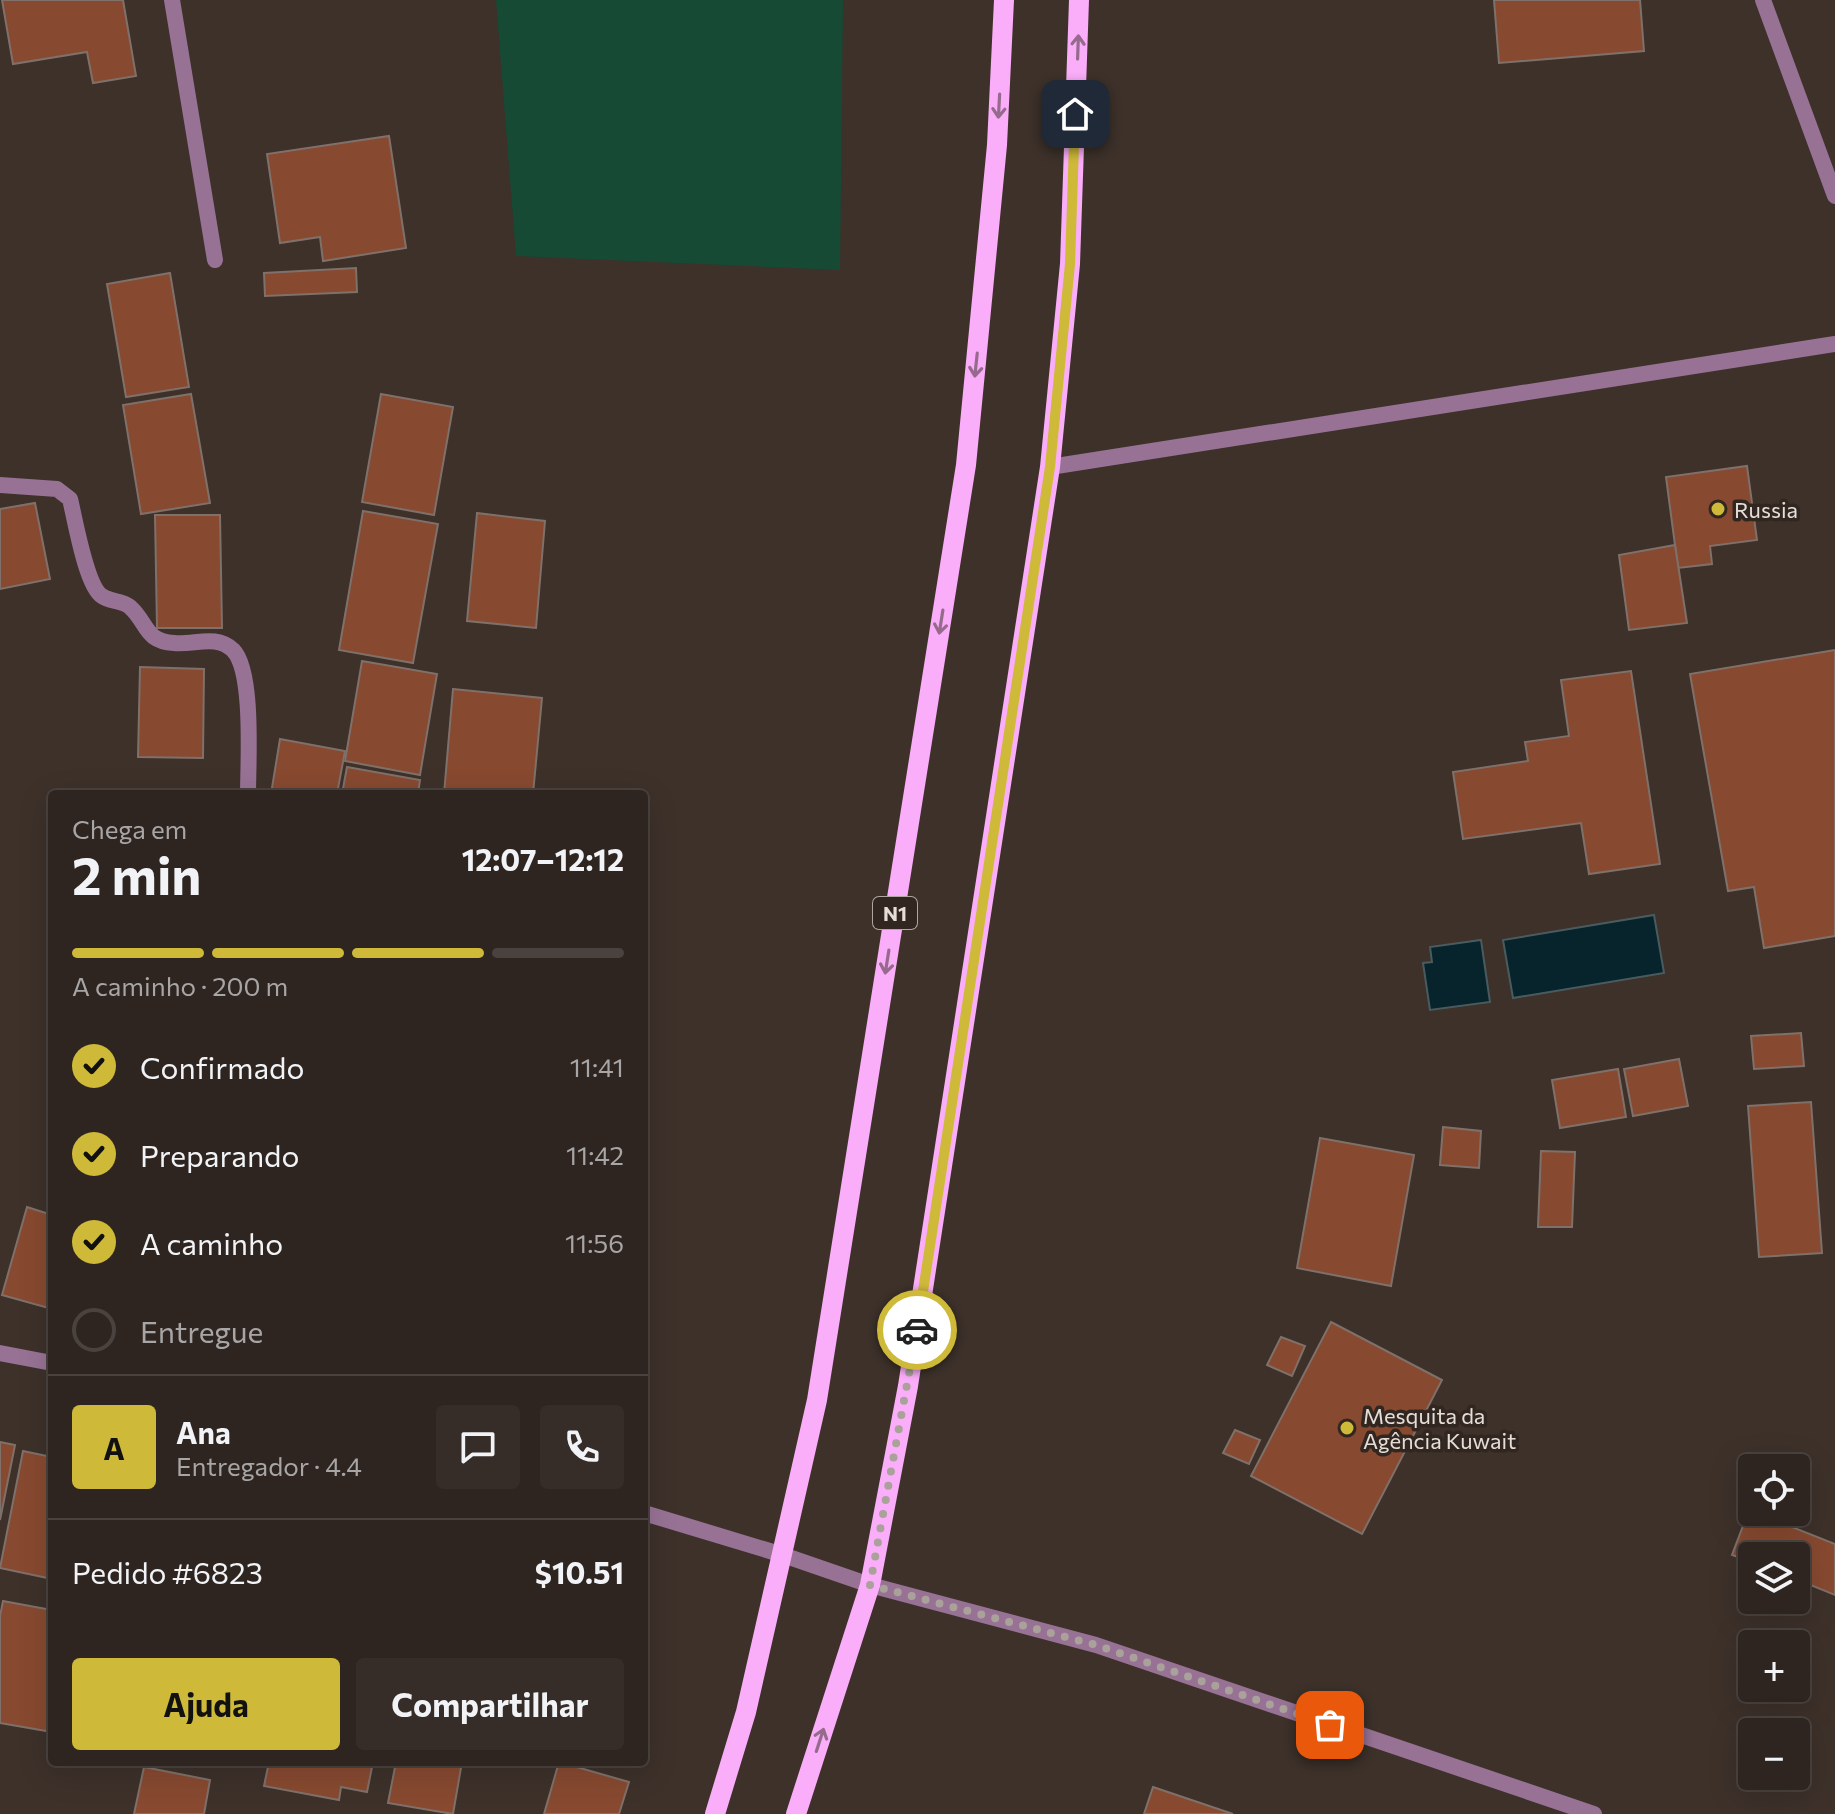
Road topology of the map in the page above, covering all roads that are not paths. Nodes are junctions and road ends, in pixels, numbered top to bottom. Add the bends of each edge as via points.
1 (172, 0) edge
2 (1004, 0) edge
3 (1079, 0) edge
4 (1763, 0) edge
5 (1835, 196) edge
6 (215, 260) dead end
7 (1835, 344) edge
8 (1050, 467) junction
9 (0, 485) edge
10 (248, 790) edge
11 (0, 1353) edge
12 (48, 1362) edge
13 (648, 1514) edge
14 (783, 1555) junction
15 (870, 1585) junction
16 (715, 1814) edge
17 (796, 1814) edge
18 (1594, 1814) edge

1 - 6 street
2 -> 14 main road, N1 via 997,145 966,465 817,1400
8 -> 3 main road via 1070,264
4 - 5 street
7 - 8 street
8 - 15 main road via 908,1386
9 - 10 street via 57,489 70,499 93,585 100,596 128,605 152,637 173,643 216,641 233,650 242,664 248,710
11 - 12 street
13 - 14 street
14 - 15 street
14 - 16 main road, N1 via 746,1712
17 -> 15 main road
15 - 18 street via 1096,1645

